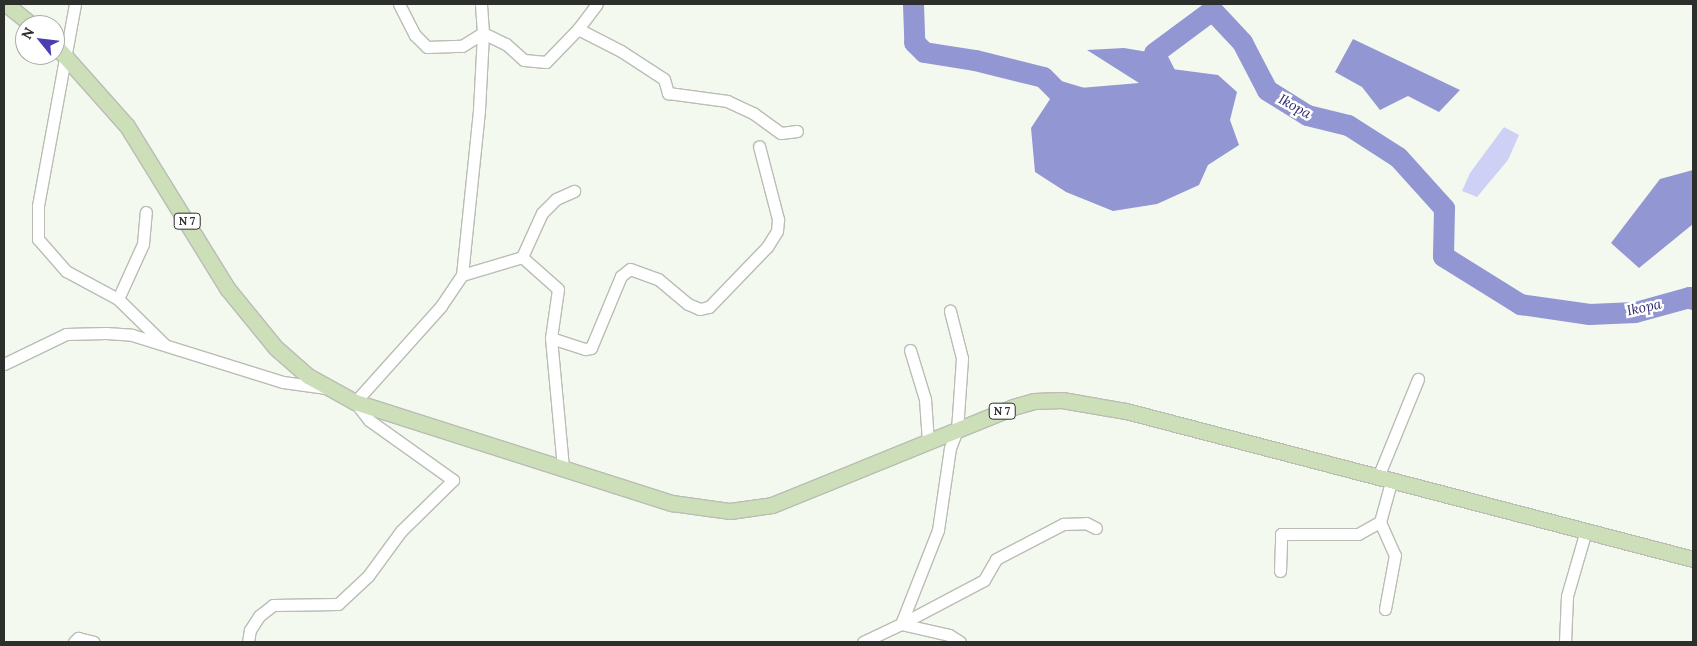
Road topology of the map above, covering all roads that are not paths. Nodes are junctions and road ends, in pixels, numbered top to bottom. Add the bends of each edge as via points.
1 (6, 4) edge
2 (19, 4) edge
3 (75, 4) edge
4 (399, 4) edge
5 (481, 4) edge
6 (597, 4) edge
7 (20, 15) edge
8 (28, 15) edge
9 (578, 28) junction
10 (483, 33) junction
11 (66, 56) junction
12 (797, 131) dead end
13 (759, 146) dead end
14 (574, 191) dead end
15 (146, 212) dead end
16 (522, 257) junction
17 (462, 275) junction
18 (118, 299) junction
19 (950, 311) dead end
20 (551, 338) junction
21 (164, 344) junction
22 (910, 350) dead end
23 (4, 364) edge
24 (1418, 379) dead end
25 (327, 388) junction
26 (355, 402) junction
27 (957, 430) junction
28 (928, 442) junction
29 (563, 468) junction
30 (1384, 479) junction
31 (1380, 522) junction
32 (1096, 528) dead end
33 (1586, 530) junction
34 (1693, 559) edge
35 (1280, 571) dead end
36 (1385, 609) dead end
37 (901, 624) junction
38 (74, 642) edge
39 (94, 642) edge
40 (248, 642) edge
41 (863, 642) edge
42 (960, 642) edge
43 (1565, 642) edge

1 - 7 main road
2 - 8 main road
3 - 11 street
4 - 10 street via 415,35 427,47 462,46
5 - 10 street
6 - 9 street
9 - 10 street via 546,62 524,60 506,44
9 - 12 street via 664,79 668,93 727,100 781,133
10 - 17 street via 479,110
11 - 18 street via 38,206 38,239 66,271
11 - 25 main road, N 7 via 127,126 227,288 276,348
13 - 20 street via 778,219 777,231 767,247 709,307 700,309 688,304 658,279 630,269 621,276 591,348
14 - 16 street via 556,199 542,213
15 - 18 street via 143,244
16 - 17 street
16 - 20 street via 558,289
17 - 26 street via 441,306
18 - 21 street
19 - 27 street via 962,358
20 - 29 street
21 - 23 street via 123,334 66,334
21 - 25 street via 283,382
22 - 28 street via 925,399
24 - 30 street
25 - 26 main road, N 7
26 - 29 main road, N 7
26 - 40 street via 369,420 453,480 401,531 368,576 338,604 273,605 259,616 250,630
27 - 28 main road, N 7
27 - 30 main road, N 7 via 1034,401 1086,402
27 - 37 street via 950,448 938,530
28 - 29 main road, N 7 via 792,498 751,510 691,508
30 - 31 street
30 - 33 main road, N 7
31 - 35 street via 1358,534 1281,534
31 - 36 street via 1395,555
32 - 37 street via 1086,523 1063,524 996,559 984,580
33 - 34 main road, N 7
33 - 43 street via 1567,596
37 - 41 street
37 - 42 street via 949,635
38 - 39 street via 78,638

